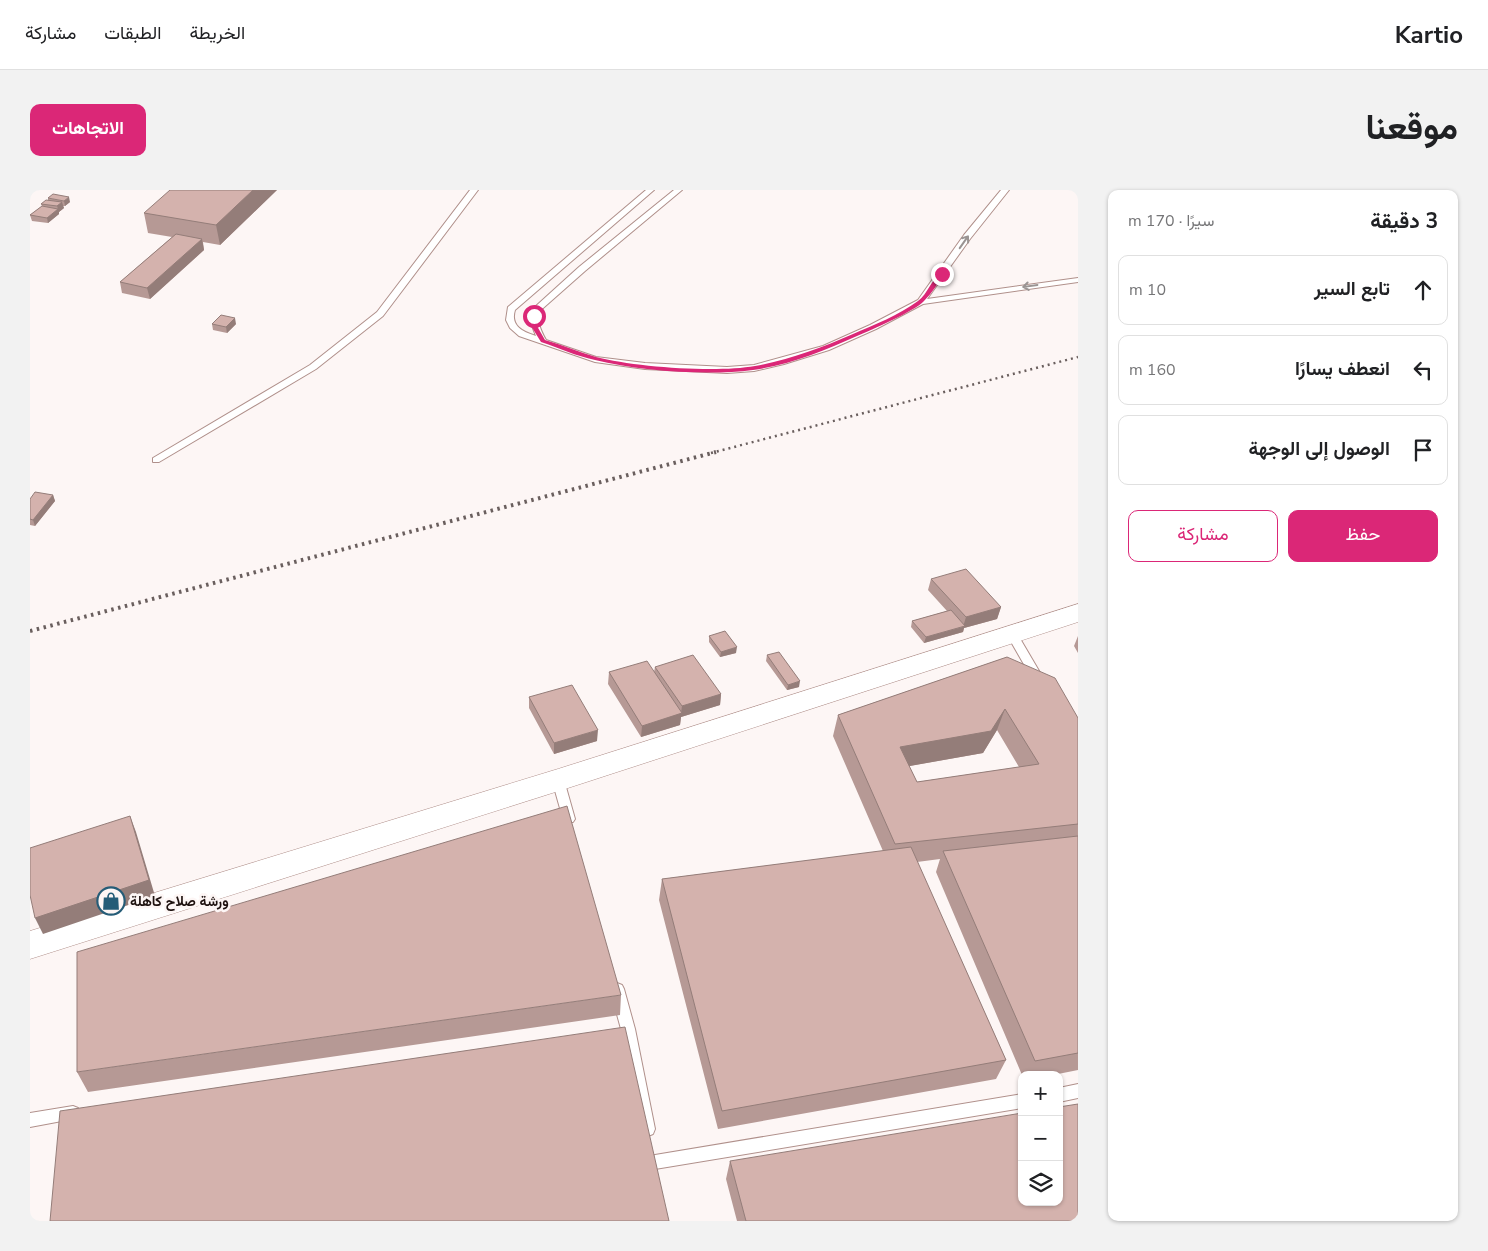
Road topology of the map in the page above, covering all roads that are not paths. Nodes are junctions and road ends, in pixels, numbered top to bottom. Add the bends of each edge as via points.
1 (474, 190) edge
2 (650, 190) edge
3 (678, 190) edge
4 (1005, 190) edge
5 (1078, 280) edge
6 (921, 302) junction
7 (543, 341) junction
8 (156, 460) dead end
9 (1078, 613) edge
10 (1012, 633) junction
11 (1045, 691) edge
12 (558, 780) junction
13 (571, 828) edge
14 (30, 945) edge
15 (612, 972) edge
16 (1078, 1091) edge
17 (1063, 1093) edge
18 (1018, 1102) edge
19 (89, 1111) edge
20 (30, 1120) edge
21 (653, 1153) junction
22 (659, 1179) edge

1 - 8 lane via 380,314 313,367
2 - 7 lane via 511,309 510,322 514,328
3 - 7 lane via 539,308 534,316 534,326
6 -> 4 lane
5 -> 6 lane
6 - 7 lane via 826,348 754,368 644,366 595,359
9 - 10 street
10 - 11 lane
10 - 12 street
12 - 13 lane
12 - 14 street
15 - 21 lane
16 - 17 lane
18 - 21 lane
19 - 20 lane
21 - 22 lane

